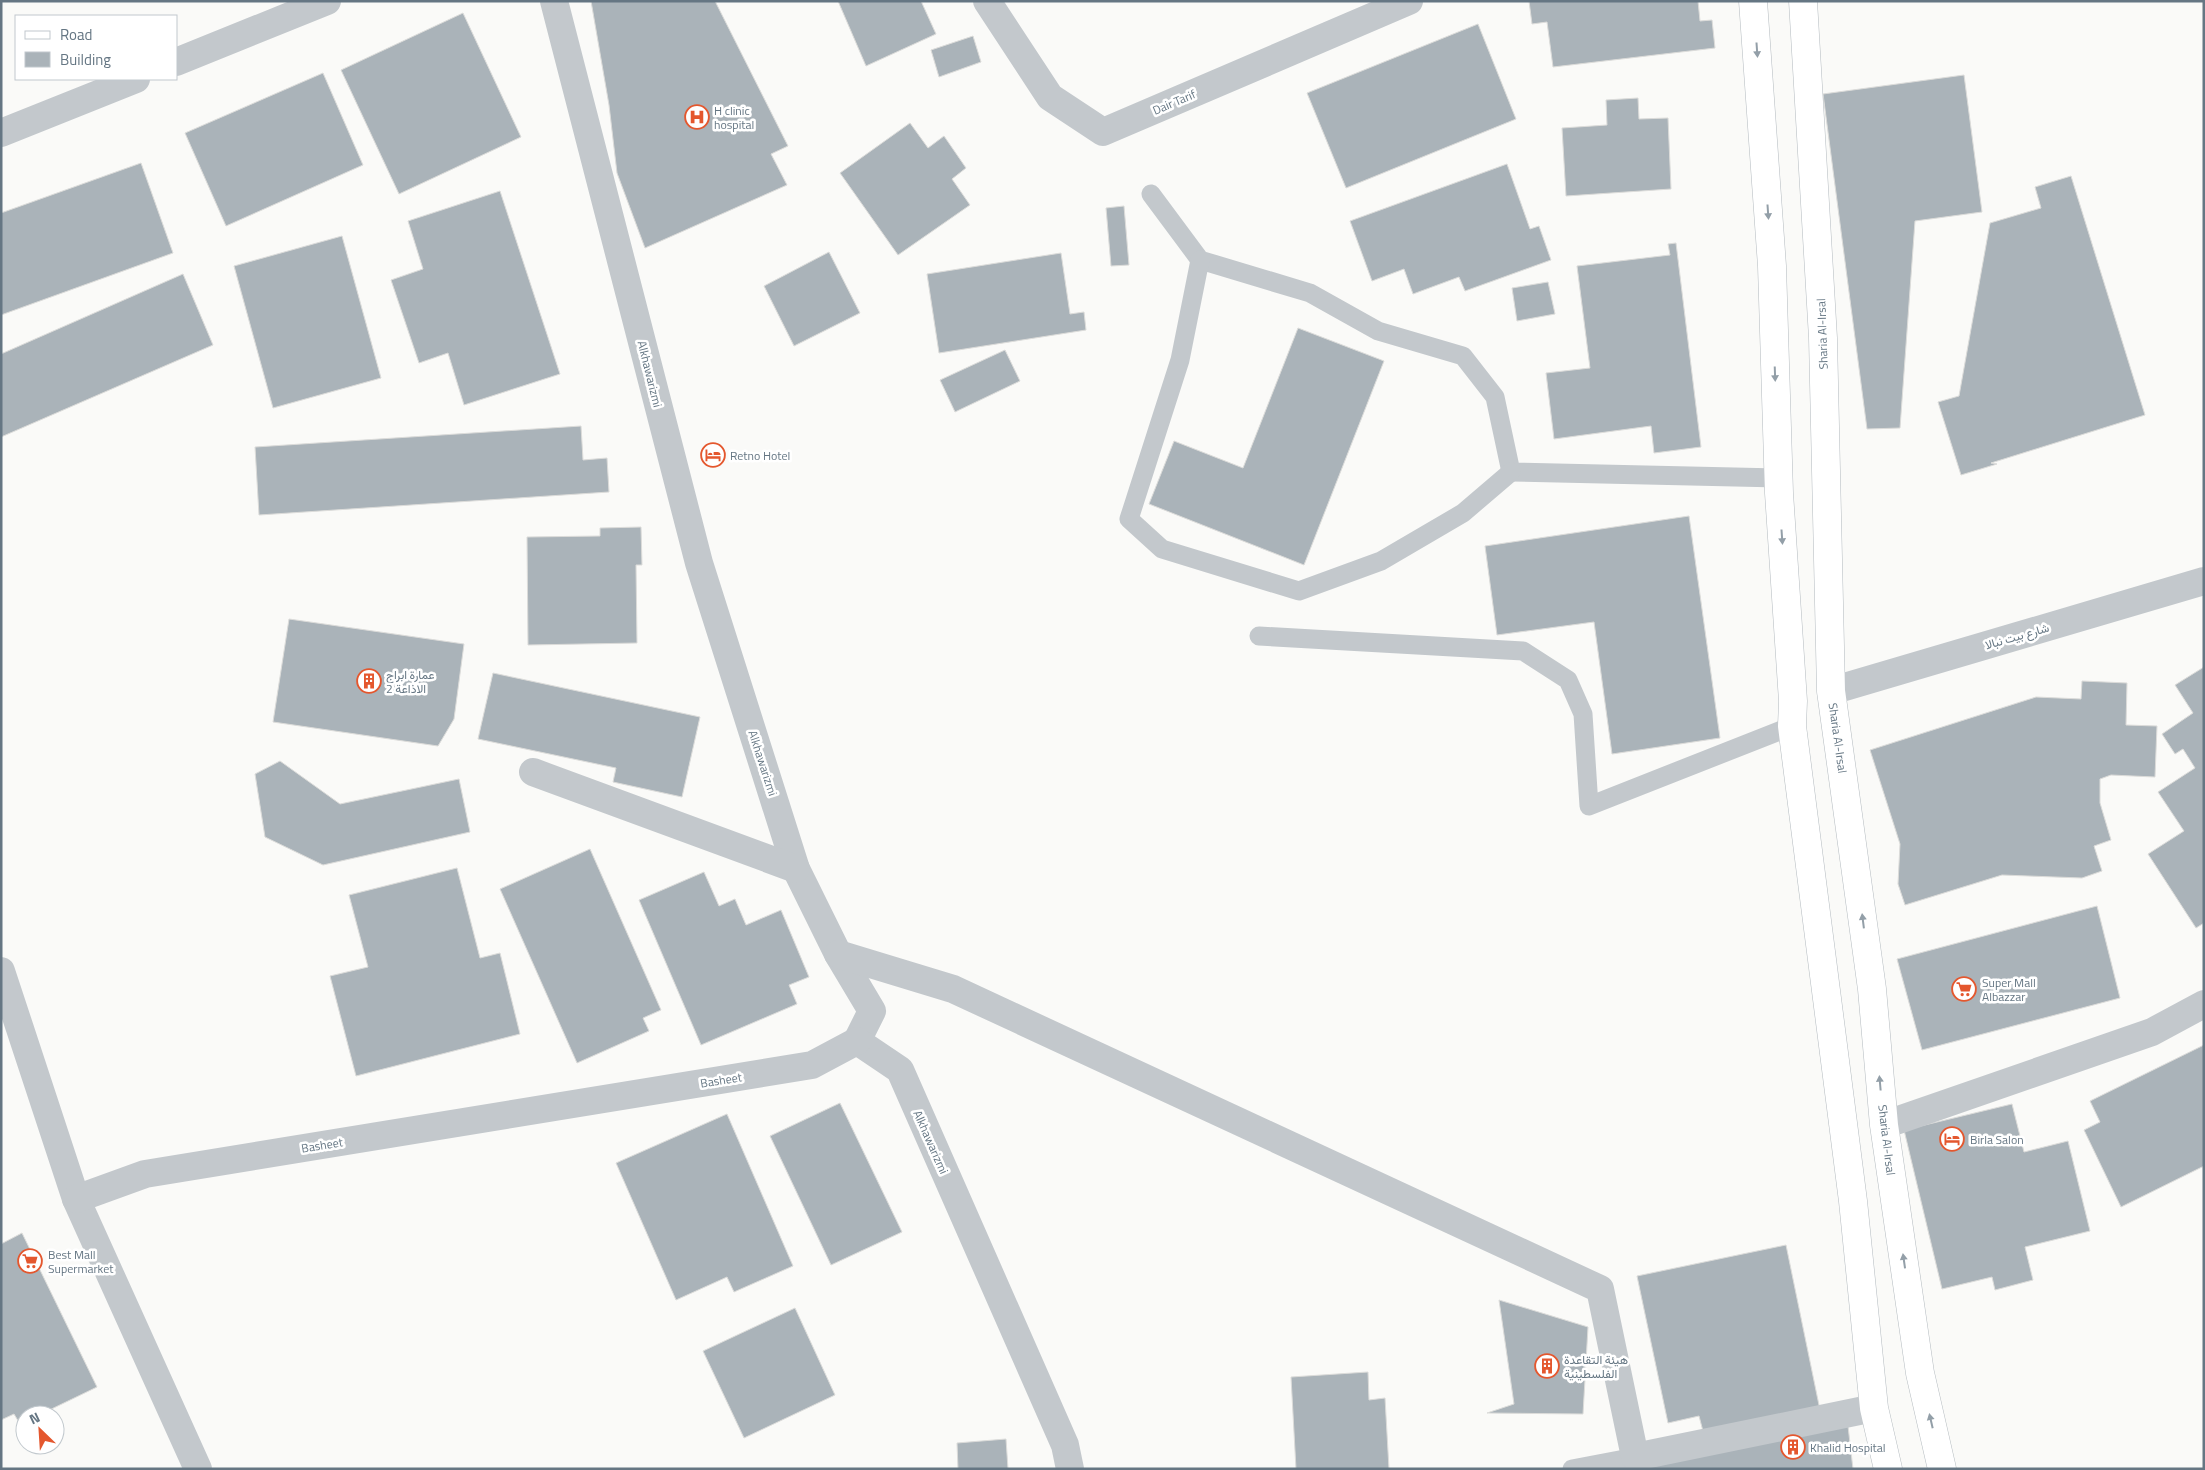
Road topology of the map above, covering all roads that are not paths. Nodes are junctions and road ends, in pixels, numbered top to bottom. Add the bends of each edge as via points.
1 (327, 1) edge
2 (554, 1) edge
3 (987, 1) edge
4 (1409, 1) edge
5 (1753, 1) edge
6 (1803, 1) edge
7 (178, 61) edge
8 (134, 80) edge
9 (1, 133) edge
10 (1151, 194) dead end
11 (1200, 260) junction
12 (1510, 472) junction
13 (1779, 478) junction
14 (2204, 581) edge
15 (1260, 636) dead end
16 (1831, 691) junction
17 (1792, 714) junction
18 (533, 772) dead end
19 (796, 870) junction
20 (838, 954) junction
21 (2, 976) edge
22 (2204, 1004) edge
23 (858, 1041) junction
24 (1884, 1125) junction
25 (76, 1199) junction
26 (1874, 1408) junction
27 (1635, 1457) junction
28 (198, 1469) edge
29 (1070, 1469) edge
30 (1572, 1469) edge
31 (1888, 1469) edge
32 (1942, 1469) edge

1 - 7 street
2 - 19 street, Alkhawarizmi via 699,563
3 - 4 street, Dair Tarif via 1050,97 1103,132
5 -> 13 main road via 1772,266
6 - 16 main road, Sharia Al-Irsal via 1823,338
8 - 9 street
10 - 11 lane
11 - 12 lane via 1310,293 1378,331 1463,356 1495,397
11 - 12 lane via 1180,360 1129,519 1162,549 1299,592 1381,561 1463,513
12 - 13 lane
13 -> 17 main road
14 - 16 street, شارع بيت نبالا
15 - 17 lane via 1523,651 1568,680 1583,714 1589,806
16 - 17 main road
24 -> 16 main road, Sharia Al-Irsal via 1872,989
17 - 26 main road via 1853,1201
18 - 19 street
19 - 20 street, Alkhawarizmi
20 - 23 street, Alkhawarizmi via 872,1011
20 - 27 street via 953,989 1600,1289
21 - 25 street
22 - 24 street via 2152,1032
23 - 25 street, Basheet via 812,1065 145,1174
23 - 29 street, Alkhawarizmi via 900,1070 1065,1445
32 -> 24 main road, Sharia Al-Irsal via 1920,1373
25 - 28 street
26 - 27 street
26 - 31 main road
27 - 30 lane

